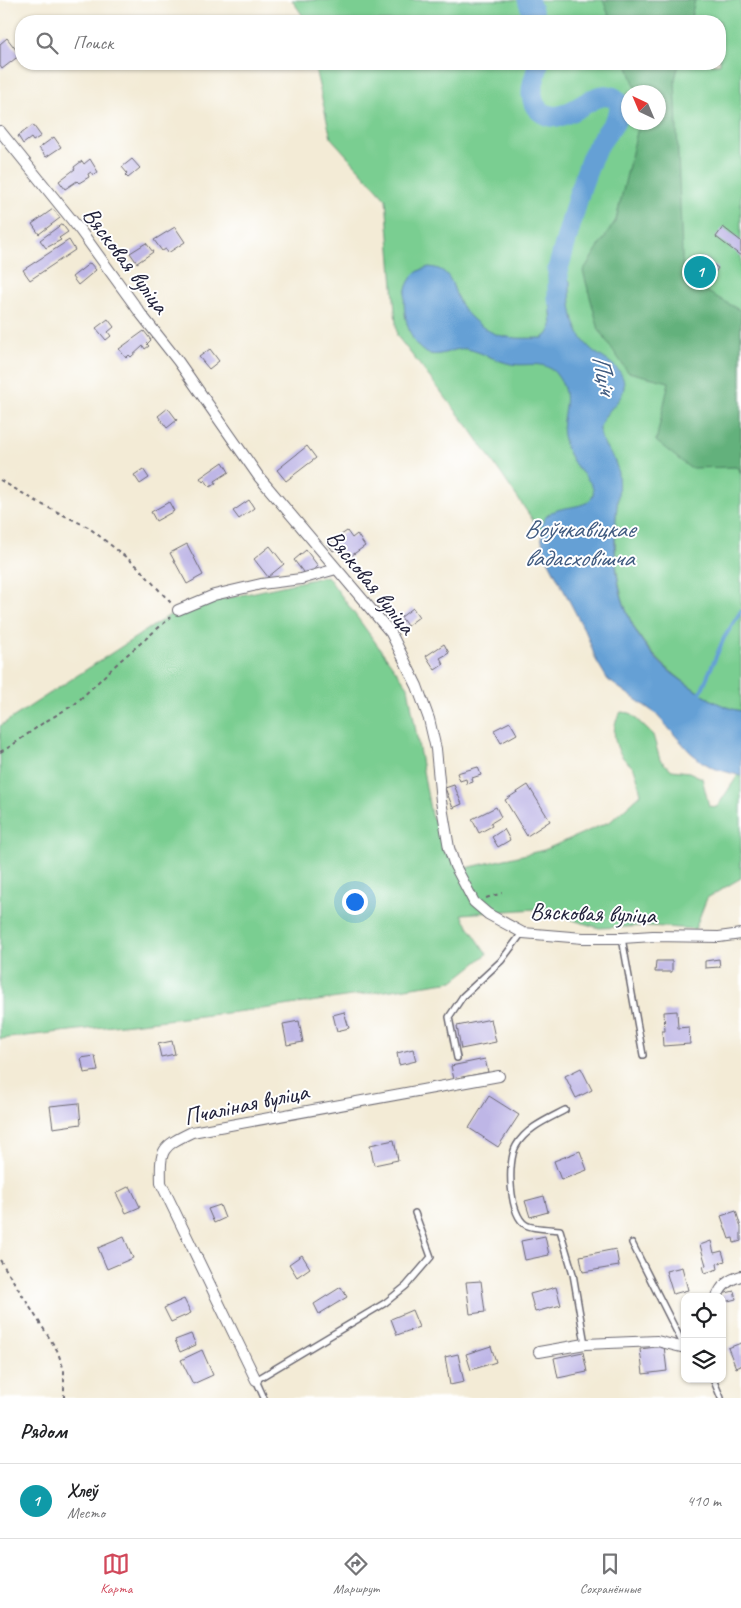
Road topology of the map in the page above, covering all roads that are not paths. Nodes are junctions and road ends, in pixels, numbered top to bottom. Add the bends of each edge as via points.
1 (0, 131) edge
2 (336, 569) junction
3 (178, 610) road end
4 (523, 933) junction
5 (741, 934) edge
6 (622, 938) junction
7 (643, 1055) dead end
8 (456, 1058) dead end
9 (499, 1076) dead end
10 (565, 1110) dead end
11 (414, 1213) dead end
12 (632, 1242) dead end
13 (741, 1276) edge
14 (720, 1293) edge
15 (681, 1340) edge
16 (585, 1344) junction
17 (681, 1347) edge
18 (539, 1352) dead end
19 (256, 1380) junction
20 (715, 1383) edge
21 (264, 1398) edge
22 (721, 1398) edge

1 - 2 street, Вясковая вуліца via 80,230 259,477
2 - 3 street via 214,595
2 - 4 street, Вясковая вуліца via 391,633 417,686 434,733 442,810 455,866 474,902 488,914
4 - 6 street, Вясковая вуліца
4 - 8 lane via 501,961 463,996 449,1017
5 - 6 street, Вясковая вуліца
6 - 7 lane
9 - 19 street, Пчаліная вуліца via 192,1132 170,1143 160,1158 161,1183
10 - 16 lane via 534,1127 516,1146 511,1170 513,1202 517,1216 527,1226 560,1230 573,1274
11 - 19 lane via 431,1257 406,1286 385,1303
12 - 15 lane
13 - 14 street via 729,1280
16 - 17 street via 657,1341
16 - 18 street
19 - 21 lane
20 - 22 lane

